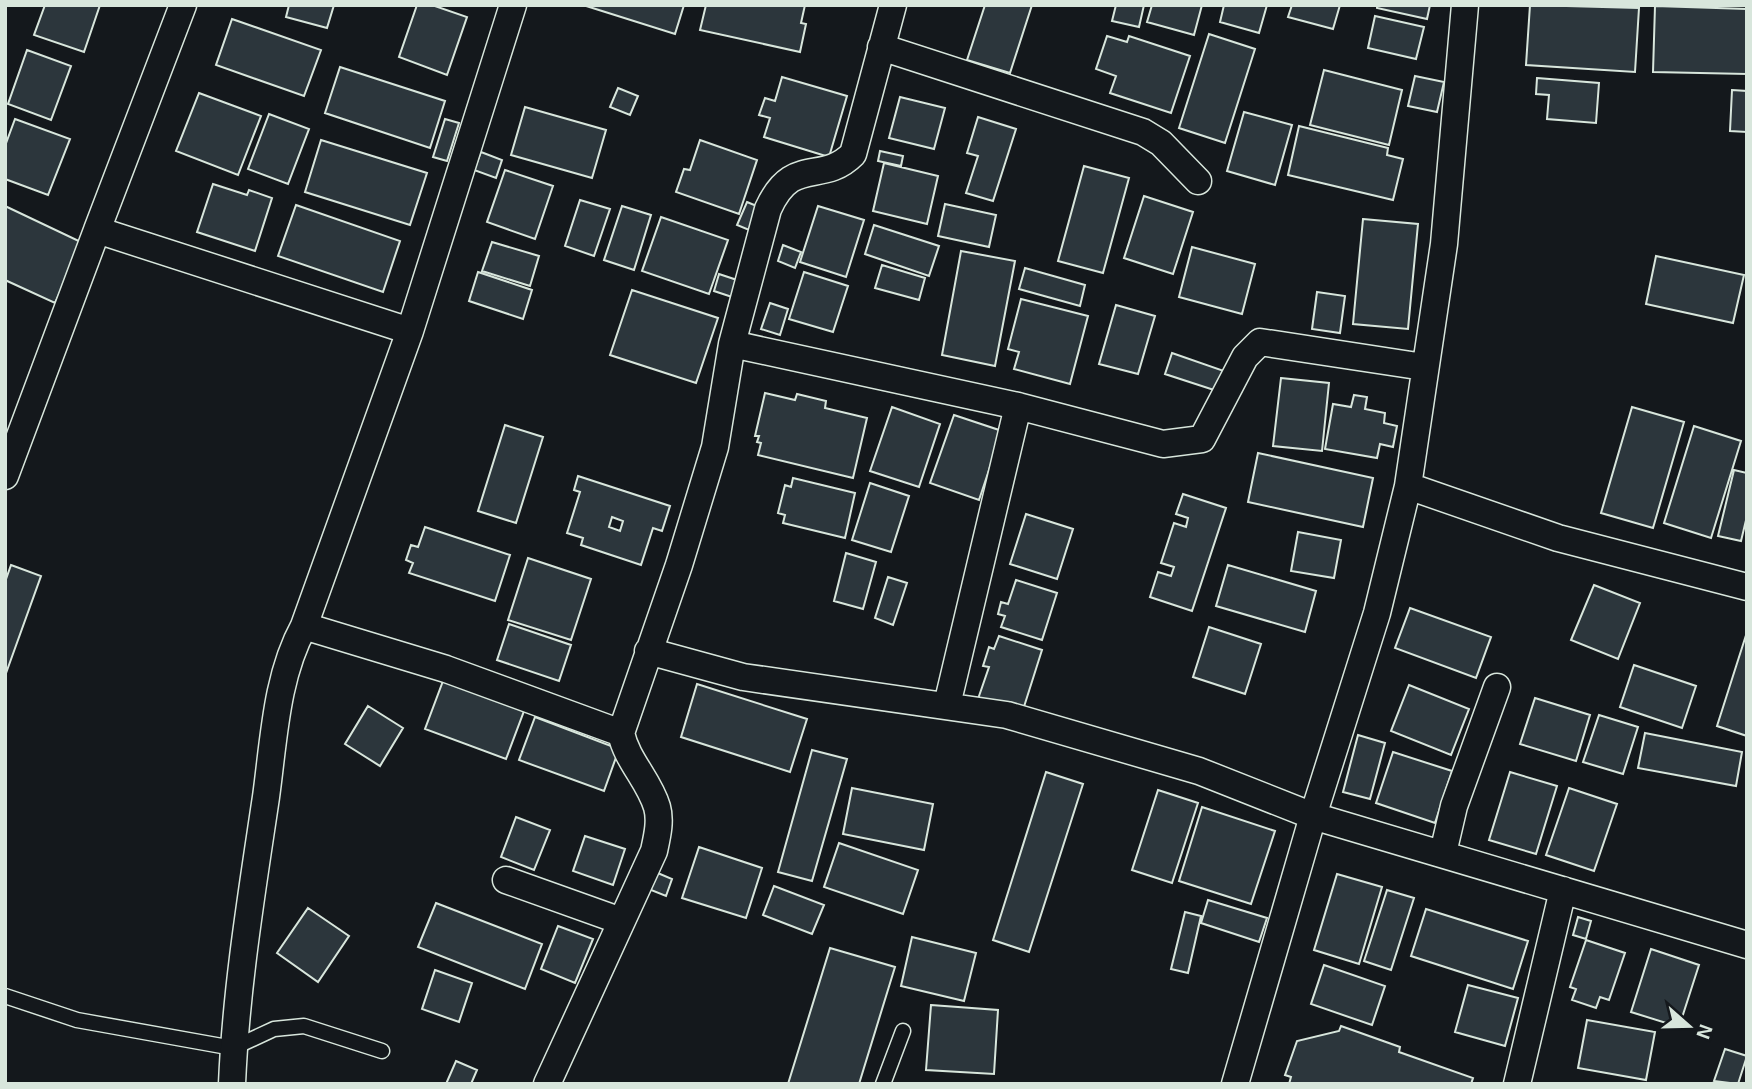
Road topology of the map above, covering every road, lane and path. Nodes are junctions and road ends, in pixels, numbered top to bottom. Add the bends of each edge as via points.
1 (183, 5) edge
2 (513, 5) edge
3 (893, 5) edge
4 (1465, 5) edge
5 (881, 47) junction
6 (1198, 181) dead end
7 (97, 230) junction
8 (410, 331) junction
9 (732, 344) junction
10 (1423, 367) junction
11 (1018, 406) junction
12 (5, 476) edge
13 (1408, 486) junction
14 (1747, 587) edge
15 (304, 626) junction
16 (648, 651) junction
17 (1497, 687) dead end
18 (947, 705) junction
19 (621, 733) junction
20 (1313, 816) junction
21 (1443, 853) junction
22 (506, 880) dead end
23 (1563, 890) junction
24 (621, 921) junction
25 (1747, 945) edge
26 (5, 996) edge
27 (903, 1031) dead end
28 (233, 1048) junction
29 (383, 1051) dead end
30 (232, 1084) edge
31 (547, 1084) edge
32 (883, 1084) edge
33 (1235, 1084) edge
34 (1517, 1084) edge

1 - 7 street
2 - 8 street
3 - 5 street
4 - 10 street via 1444,244
5 - 6 street via 1143,132 1161,143
5 - 9 street via 853,154 841,166 789,178 775,193
7 - 8 street
7 - 12 street
8 - 15 street
9 - 11 street
9 - 16 street via 715,447
10 - 11 street via 1260,342 1245,357 1202,439 1163,444
10 - 13 street
11 - 18 street
13 - 14 street via 1558,538
13 - 20 street via 1377,613
15 - 19 street via 446,668
15 - 28 street via 290,650 282,685
16 - 18 street via 743,677
16 - 19 street
17 - 21 street via 1454,806
18 - 20 street via 1007,715 1119,746 1199,771
19 - 24 street via 625,751 657,807 658,828 654,851
20 - 21 street
20 - 33 street
21 - 23 street
22 - 24 street
23 - 25 street
23 - 34 street
24 - 31 street
26 - 28 lane via 77,1020
27 - 32 lane
28 - 29 lane via 274,1029 304,1026
28 - 30 street

